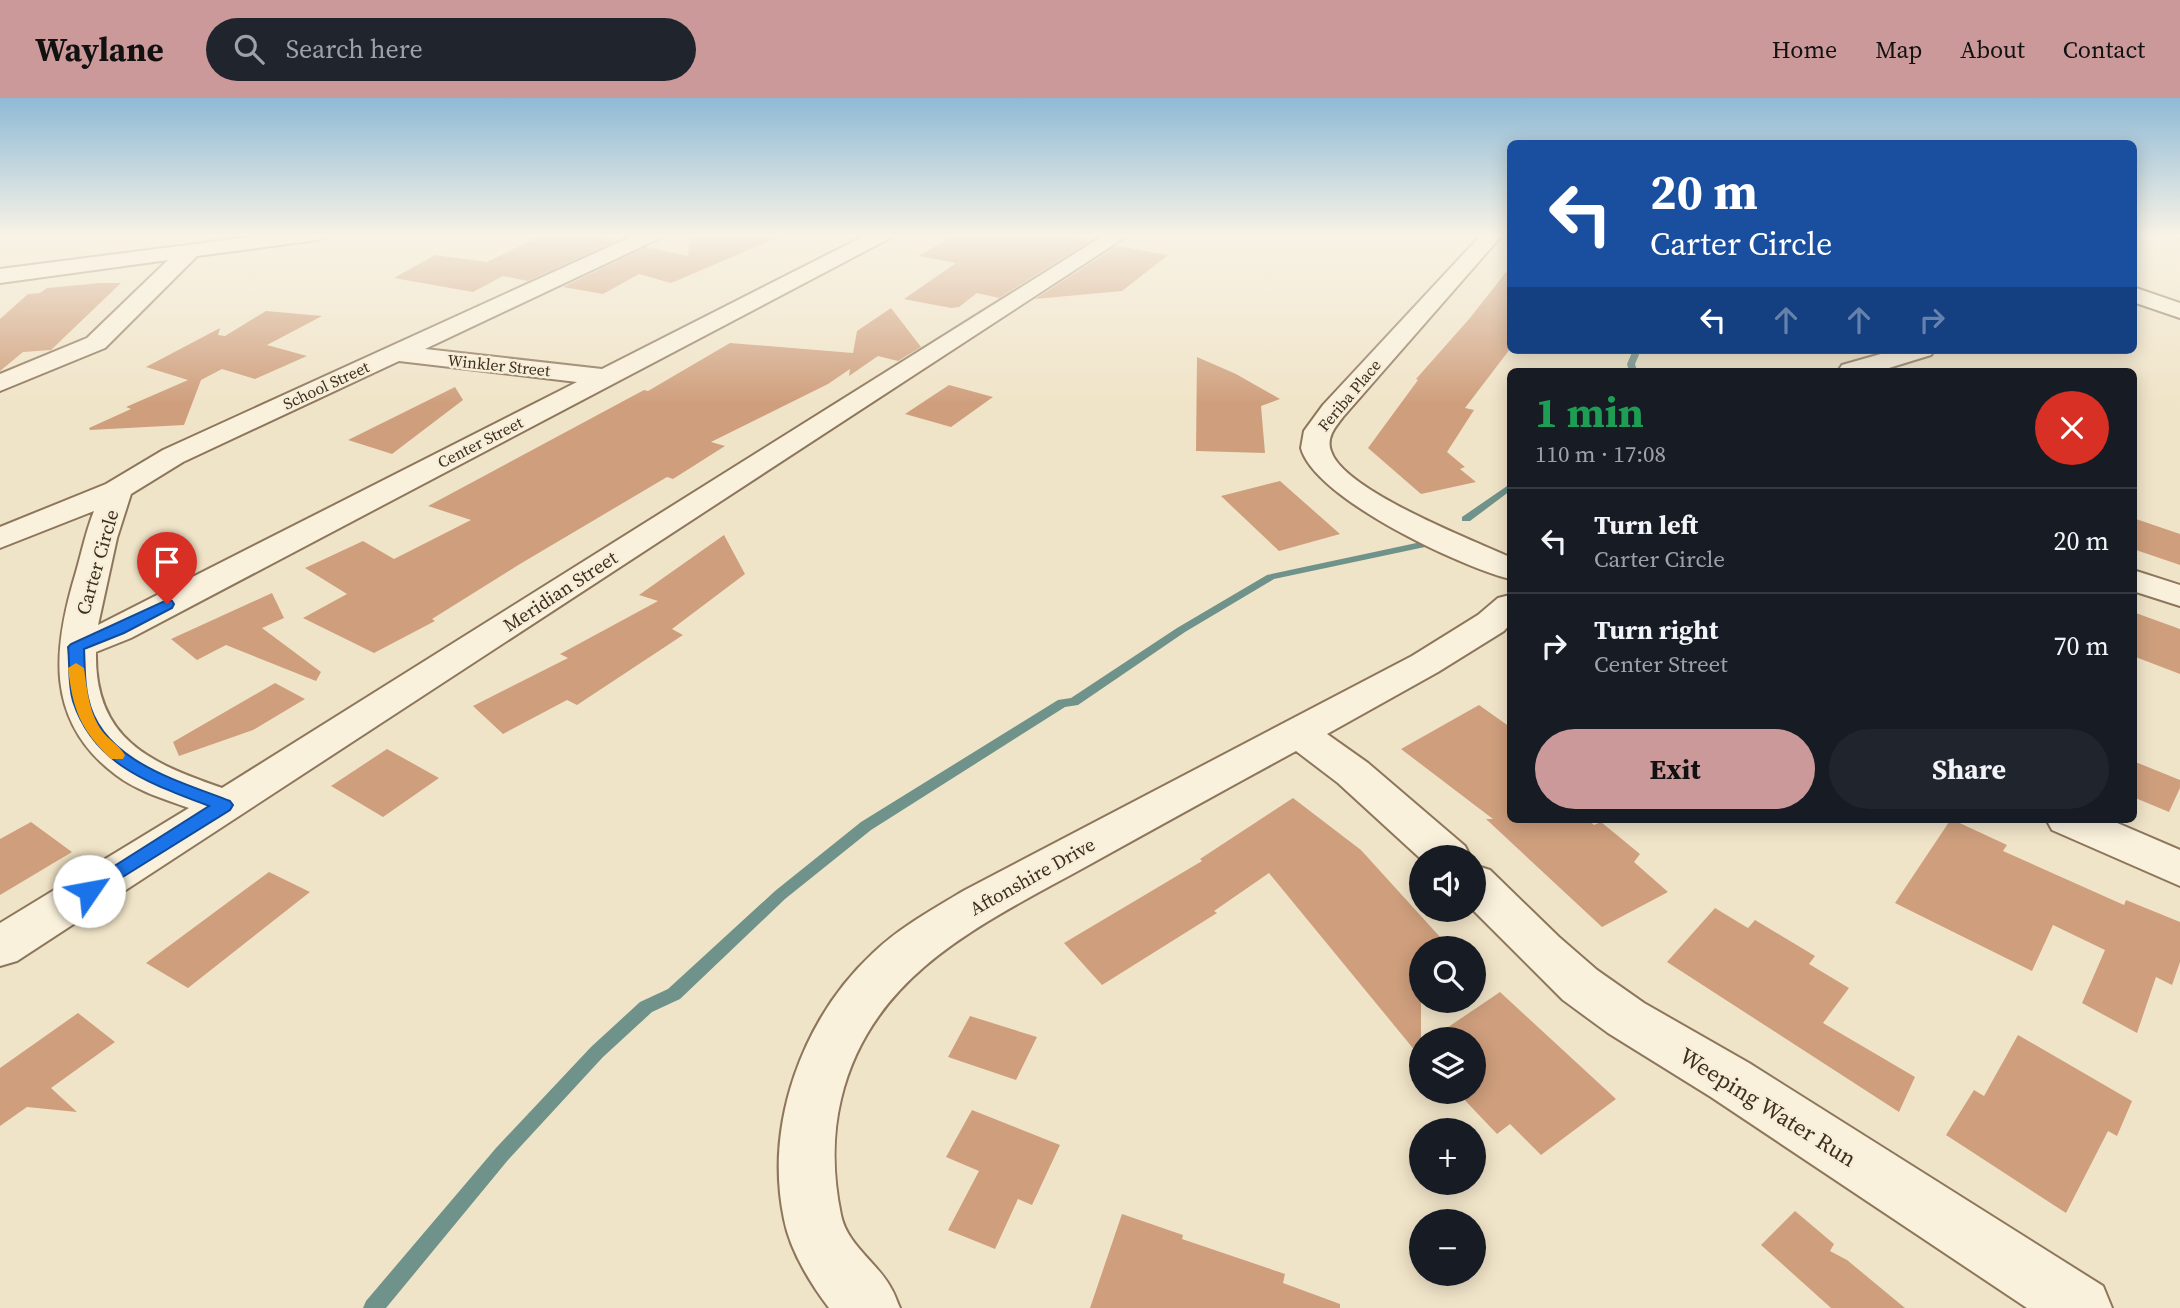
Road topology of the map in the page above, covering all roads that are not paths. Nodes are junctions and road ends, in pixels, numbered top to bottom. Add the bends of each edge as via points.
1 (150, 290) edge
2 (530, 290) edge
3 (776, 290) edge
4 (1030, 290) edge
5 (1441, 290) edge
6 (2137, 295) edge
7 (2180, 311) edge
8 (393, 354) junction
9 (1908, 354) edge
10 (1861, 368) edge
11 (605, 377) junction
12 (0, 383) edge
13 (117, 490) junction
14 (0, 538) edge
15 (1507, 568) edge
16 (2137, 581) edge
17 (2180, 596) edge
18 (1507, 608) edge
19 (76, 647) junction
20 (1298, 733) junction
21 (224, 805) junction
22 (2076, 823) edge
23 (1434, 845) edge
24 (2180, 869) edge
25 (1486, 894) edge
26 (0, 947) edge
27 (869, 1308) edge
28 (2081, 1308) edge

1 - 12 street via 96,343
2 - 8 street, School Street
3 - 11 street, Center Street
4 - 21 street, Meridian Street
5 - 15 street, Feriba Place via 1316,433 1317,454 1326,468 1362,498
6 - 7 street
8 - 11 street, Winkler Street
8 - 13 street, School Street via 173,456
9 - 10 street
11 - 19 street, Center Street via 118,630
13 - 14 street, School Street
13 - 19 street, Carter Circle
16 - 17 street
18 - 20 street, Aftonshire Drive via 1462,643
19 - 21 street, Carter Circle via 80,699 95,734 155,779
20 - 23 street via 1353,773
20 - 27 street, Aftonshire Drive via 915,943 856,1004 818,1084 807,1128 805,1171 814,1223 835,1265
21 - 26 street, Meridian Street
22 - 24 street
25 - 28 street, Weeping Water Run via 1580,985 1626,1018 1730,1080

